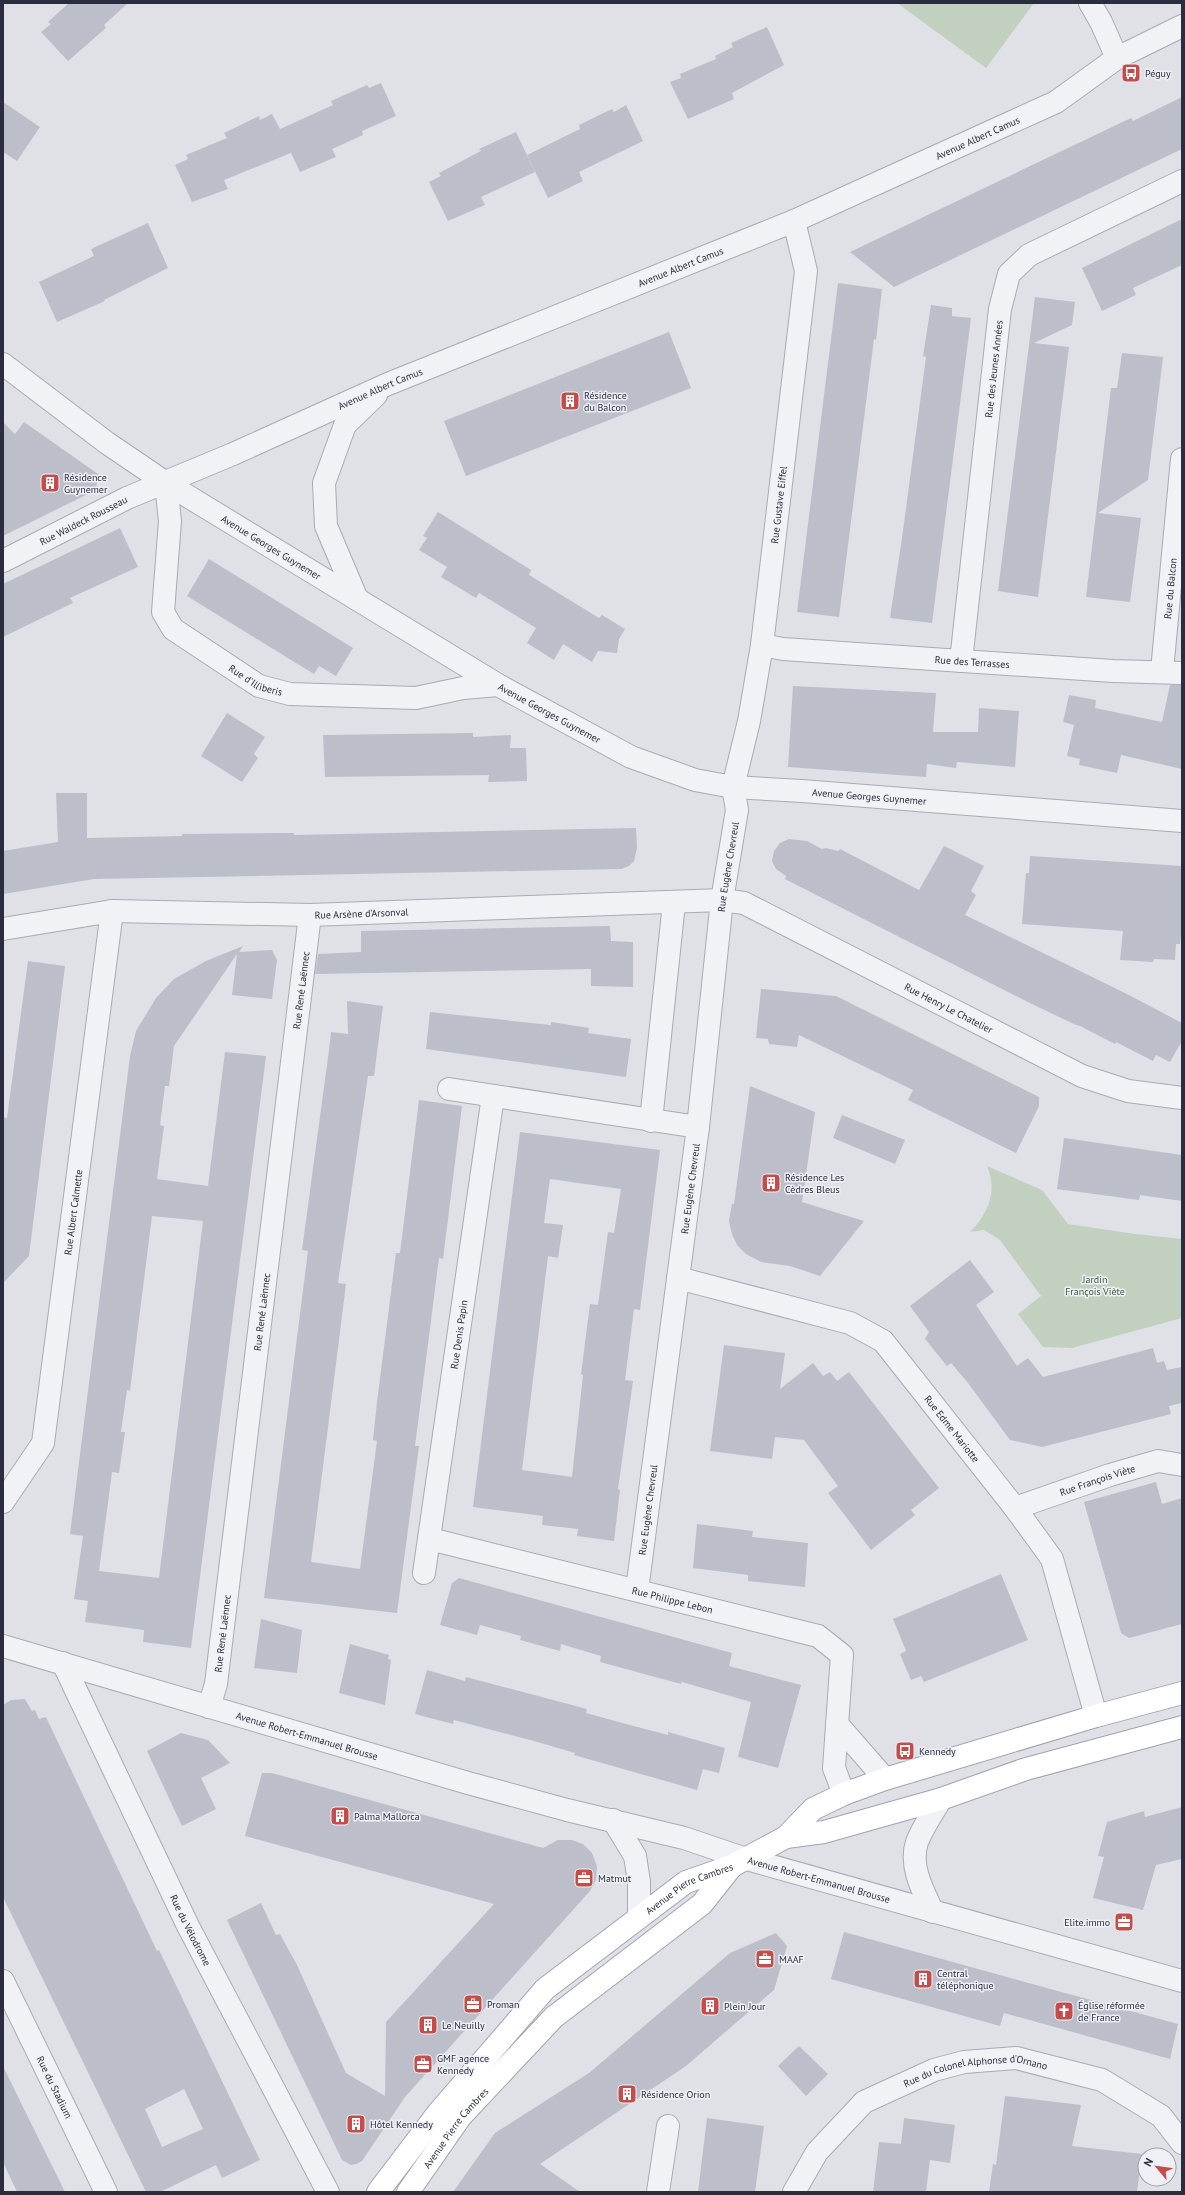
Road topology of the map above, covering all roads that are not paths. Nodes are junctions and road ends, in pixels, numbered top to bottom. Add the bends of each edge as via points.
1 (1090, 3) edge
2 (1182, 26) edge
3 (1117, 58) junction
4 (1182, 181) edge
5 (794, 221) junction
6 (3, 364) edge
7 (388, 384) junction
8 (1182, 459) edge
9 (166, 482) junction
10 (3, 561) edge
11 (357, 599) junction
12 (1173, 631) edge
13 (762, 645) junction
14 (961, 661) junction
15 (1172, 672) edge
16 (498, 685) junction
17 (733, 787) junction
18 (1182, 821) edge
19 (722, 900) junction
20 (674, 903) junction
21 (112, 910) junction
22 (310, 915) junction
23 (3, 929) edge
24 (449, 1088) dead end
25 (493, 1096) junction
26 (1182, 1098) edge
27 (651, 1121) junction
28 (698, 1127) junction
29 (678, 1278) junction
30 (1182, 1465) edge
31 (3, 1502) edge
32 (1015, 1508) junction
33 (430, 1539) junction
34 (424, 1572) dead end
35 (637, 1590) junction
36 (3, 1646) edge
37 (63, 1663) junction
38 (1182, 1693) edge
39 (209, 1707) junction
40 (1096, 1716) junction
41 (837, 1724) junction
42 (1182, 1727) edge
43 (886, 1779) junction
44 (844, 1794) junction
45 (941, 1799) junction
46 (613, 1820) junction
47 (786, 1837) junction
48 (737, 1862) junction
49 (933, 1912) junction
50 (639, 1917) junction
51 (3, 1981) edge
52 (1182, 1981) edge
53 (668, 2126) dead end
54 (1182, 2143) edge
55 (106, 2192) edge
56 (328, 2192) edge
57 (378, 2192) edge
58 (408, 2192) edge
59 (658, 2192) edge
60 (794, 2192) edge

1 - 3 street
2 - 3 street, Avenue Albert Camus
3 - 5 street, Avenue Albert Camus via 1056,102
4 - 14 street, Rue des Jeunes Années via 1029,255 1009,274 1000,309
5 - 7 street, Avenue Albert Camus
5 - 13 street, Rue Gustave Eiffel via 806,271
6 - 9 street, Avenue Georges Guynemer via 107,443
7 - 9 street, Avenue Albert Camus
7 - 11 street via 345,425 324,483 326,526
8 - 12 street, Rue du Balcon
9 - 10 street, Rue Waldeck Rousseau via 127,498
9 - 11 street, Avenue Georges Guynemer
9 - 16 street, Rue d'Illiberis via 170,521 163,612 173,629 259,686 290,694 416,698 463,688
11 - 16 street, Avenue Georges Guynemer
12 - 15 street, Rue du Balcon
13 - 14 street, Rue des Terrasses via 783,649
13 - 17 street, Rue Gustave Eiffel via 749,720
14 - 15 street, Rue des Terrasses via 1113,671
16 - 17 street, Avenue Georges Guynemer via 631,757 695,780
17 - 18 street, Avenue Georges Guynemer
17 - 19 street, Rue Eugène Chevreul via 738,810
19 - 20 street, Rue Arsène d'Arsonval
19 - 26 street, Rue Henry Le Chatelier via 744,903 1082,1076 1128,1091
19 - 28 street, Rue Eugène Chevreul
20 - 22 street, Rue Arsène d'Arsonval
20 - 27 street
21 - 22 street, Rue Arsène d'Arsonval
21 - 23 street, Rue Arsène d'Arsonval
21 - 31 street, Rue Albert Calmette via 43,1443
22 - 39 street, Rue René Laënnec via 216,1684
24 - 25 street
25 - 27 street
25 - 33 street, Rue Denis Papin
27 - 28 street
28 - 29 street, Rue Eugène Chevreul
29 - 32 street, Rue Edme Mariotte via 850,1322 883,1341
29 - 35 street, Rue Eugène Chevreul
30 - 32 street, Rue François Viète via 1158,1461
32 - 40 street, Rue Edme Mariotte via 1052,1559
33 - 34 street, Rue Denis Papin
33 - 35 street, Rue Philippe Lebon
35 - 41 street, Rue Philippe Lebon via 818,1636 842,1655
36 - 37 street, Avenue Robert-Emmanuel Brousse
37 - 39 street, Avenue Robert-Emmanuel Brousse
37 - 56 street, Rue du Vélodrome via 188,1926
38 - 40 main road
39 - 46 street, Avenue Robert-Emmanuel Brousse via 468,1783
40 - 43 main road
41 - 43 street
41 - 44 street, Rue Philippe Lebon via 834,1768
42 - 45 main road via 1026,1769
43 - 44 main road
44 - 47 main road via 813,1810
45 - 47 main road via 824,1832
45 - 49 street via 917,1843 915,1861 919,1882
46 - 48 street, Avenue Robert-Emmanuel Brousse via 684,1838
46 - 50 street via 635,1856 639,1882
47 - 48 main road
48 - 49 street, Avenue Robert-Emmanuel Brousse
48 - 50 main road, Avenue Pierre Cambres via 686,1882
48 - 58 main road, Avenue Pierre Cambres via 702,1904 554,2018 461,2116
49 - 52 street, Avenue Robert-Emmanuel Brousse
50 - 57 main road, Avenue Pierre Cambres via 545,1989 438,2113
51 - 55 street, Rue du Stadium
53 - 59 street
54 - 60 street, Rue du Colonel Alphonse d'Ornano via 1161,2116 1102,2080 1016,2058 964,2062 934,2070 864,2102 817,2152

